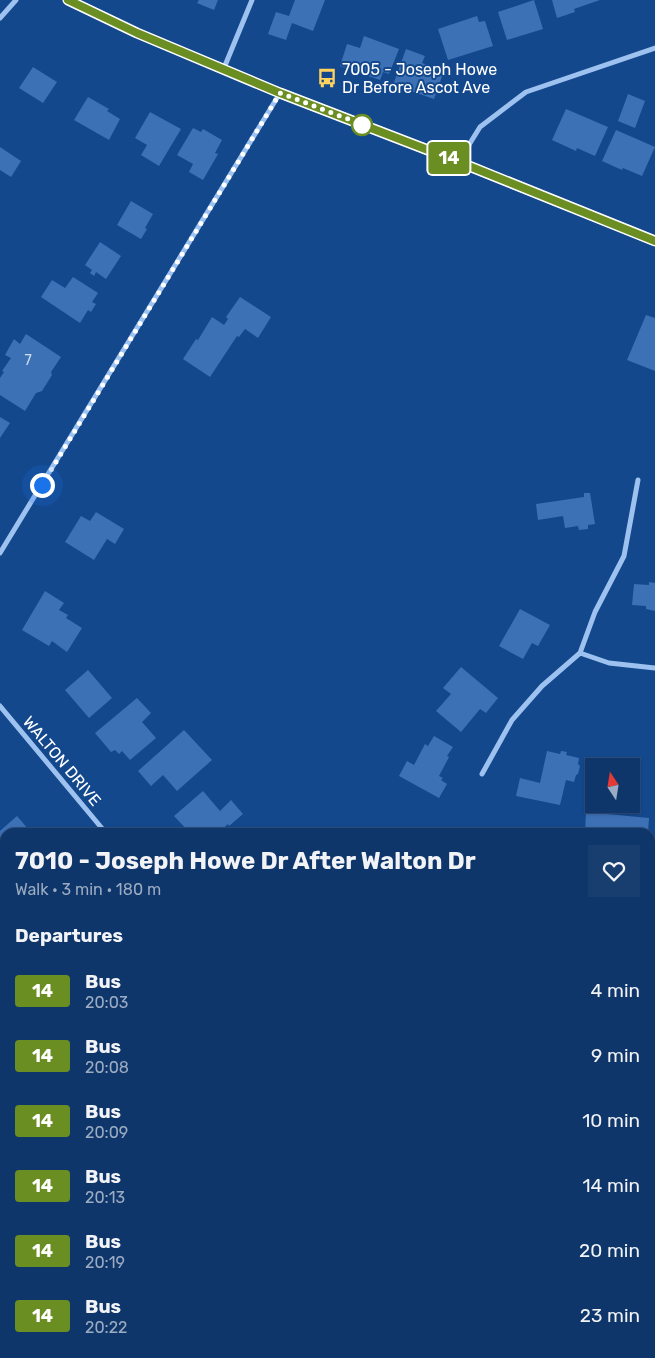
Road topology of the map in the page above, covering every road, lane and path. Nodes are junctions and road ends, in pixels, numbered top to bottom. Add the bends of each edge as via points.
1 (16, 0) edge
2 (68, 0) edge
3 (252, 0) edge
4 (0, 18) edge
5 (655, 48) edge
6 (224, 68) junction
7 (280, 93) junction
8 (459, 162) junction
9 (655, 241) edge
10 (638, 480) dead end
11 (0, 553) edge
12 (580, 653) junction
13 (655, 668) edge
14 (0, 706) edge
15 (482, 774) dead end
16 (102, 828) edge

1 - 4 street
2 - 6 main road via 137,33
3 - 6 street
5 - 8 street via 526,92 480,127
6 - 7 main road
7 - 8 main road
7 - 11 street
8 - 9 main road
10 - 12 street via 624,556 595,612
12 - 13 street via 609,663
12 - 15 street via 542,686 512,720
14 - 16 street, WALTON DRIVE

